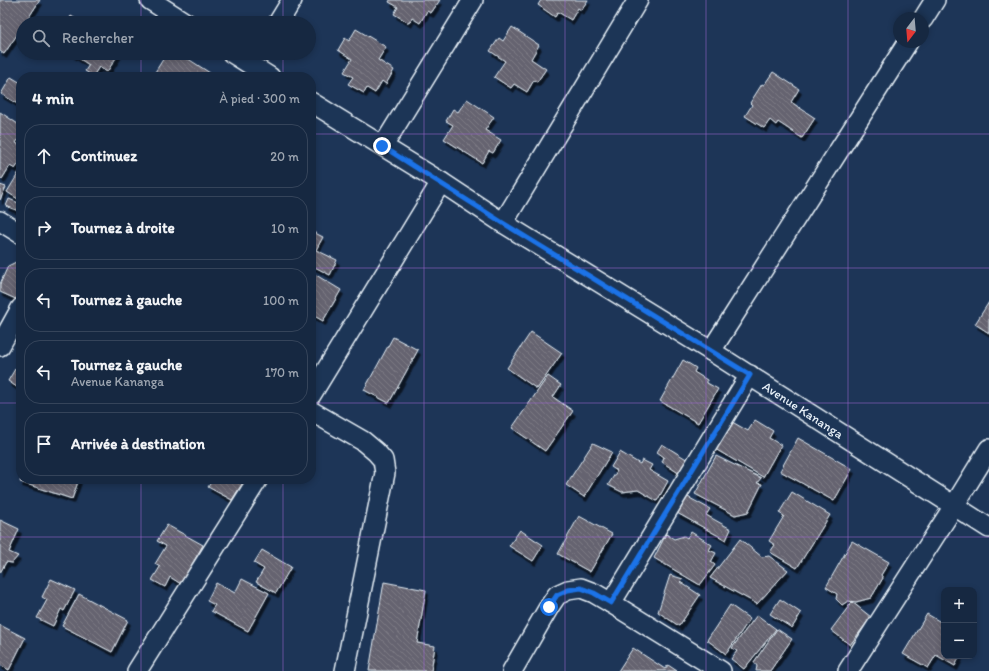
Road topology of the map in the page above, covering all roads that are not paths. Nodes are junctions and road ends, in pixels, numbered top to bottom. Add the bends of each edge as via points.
1 (150, 0) edge
2 (292, 0) edge
3 (473, 0) edge
4 (638, 0) edge
5 (935, 0) edge
6 (927, 12) edge
7 (175, 16) edge
8 (282, 16) edge
9 (904, 48) edge
10 (256, 60) edge
11 (266, 72) edge
12 (316, 105) edge
13 (382, 146) junction
14 (441, 182) junction
15 (0, 221) edge
16 (503, 223) junction
17 (16, 231) edge
18 (16, 317) edge
19 (0, 346) edge
20 (711, 351) junction
21 (750, 375) junction
22 (316, 387) edge
23 (316, 414) edge
24 (989, 449) edge
25 (255, 484) edge
26 (954, 506) junction
27 (989, 528) edge
28 (611, 603) junction
29 (137, 671) edge
30 (345, 671) edge
31 (512, 671) edge
32 (721, 671) edge
33 (848, 671) edge

1 - 7 street
2 - 8 street
3 - 13 street
4 - 16 street
5 - 6 street
9 - 20 street
10 - 11 street
12 - 13 street, Avenue Kananga
13 - 14 street, Avenue Kananga
14 - 16 street, Avenue Kananga
14 - 22 street
15 - 17 street
16 - 20 street, Avenue Kananga
18 - 19 street
20 - 21 street, Avenue Kananga
21 - 26 street, Avenue Kananga
21 - 28 street
23 - 30 street via 363,441 376,452 383,460 385,473
24 - 26 street
25 - 29 street
26 - 27 street, Avenue Kananga
26 - 33 street
28 - 31 street via 581,588 557,595
28 - 32 street

